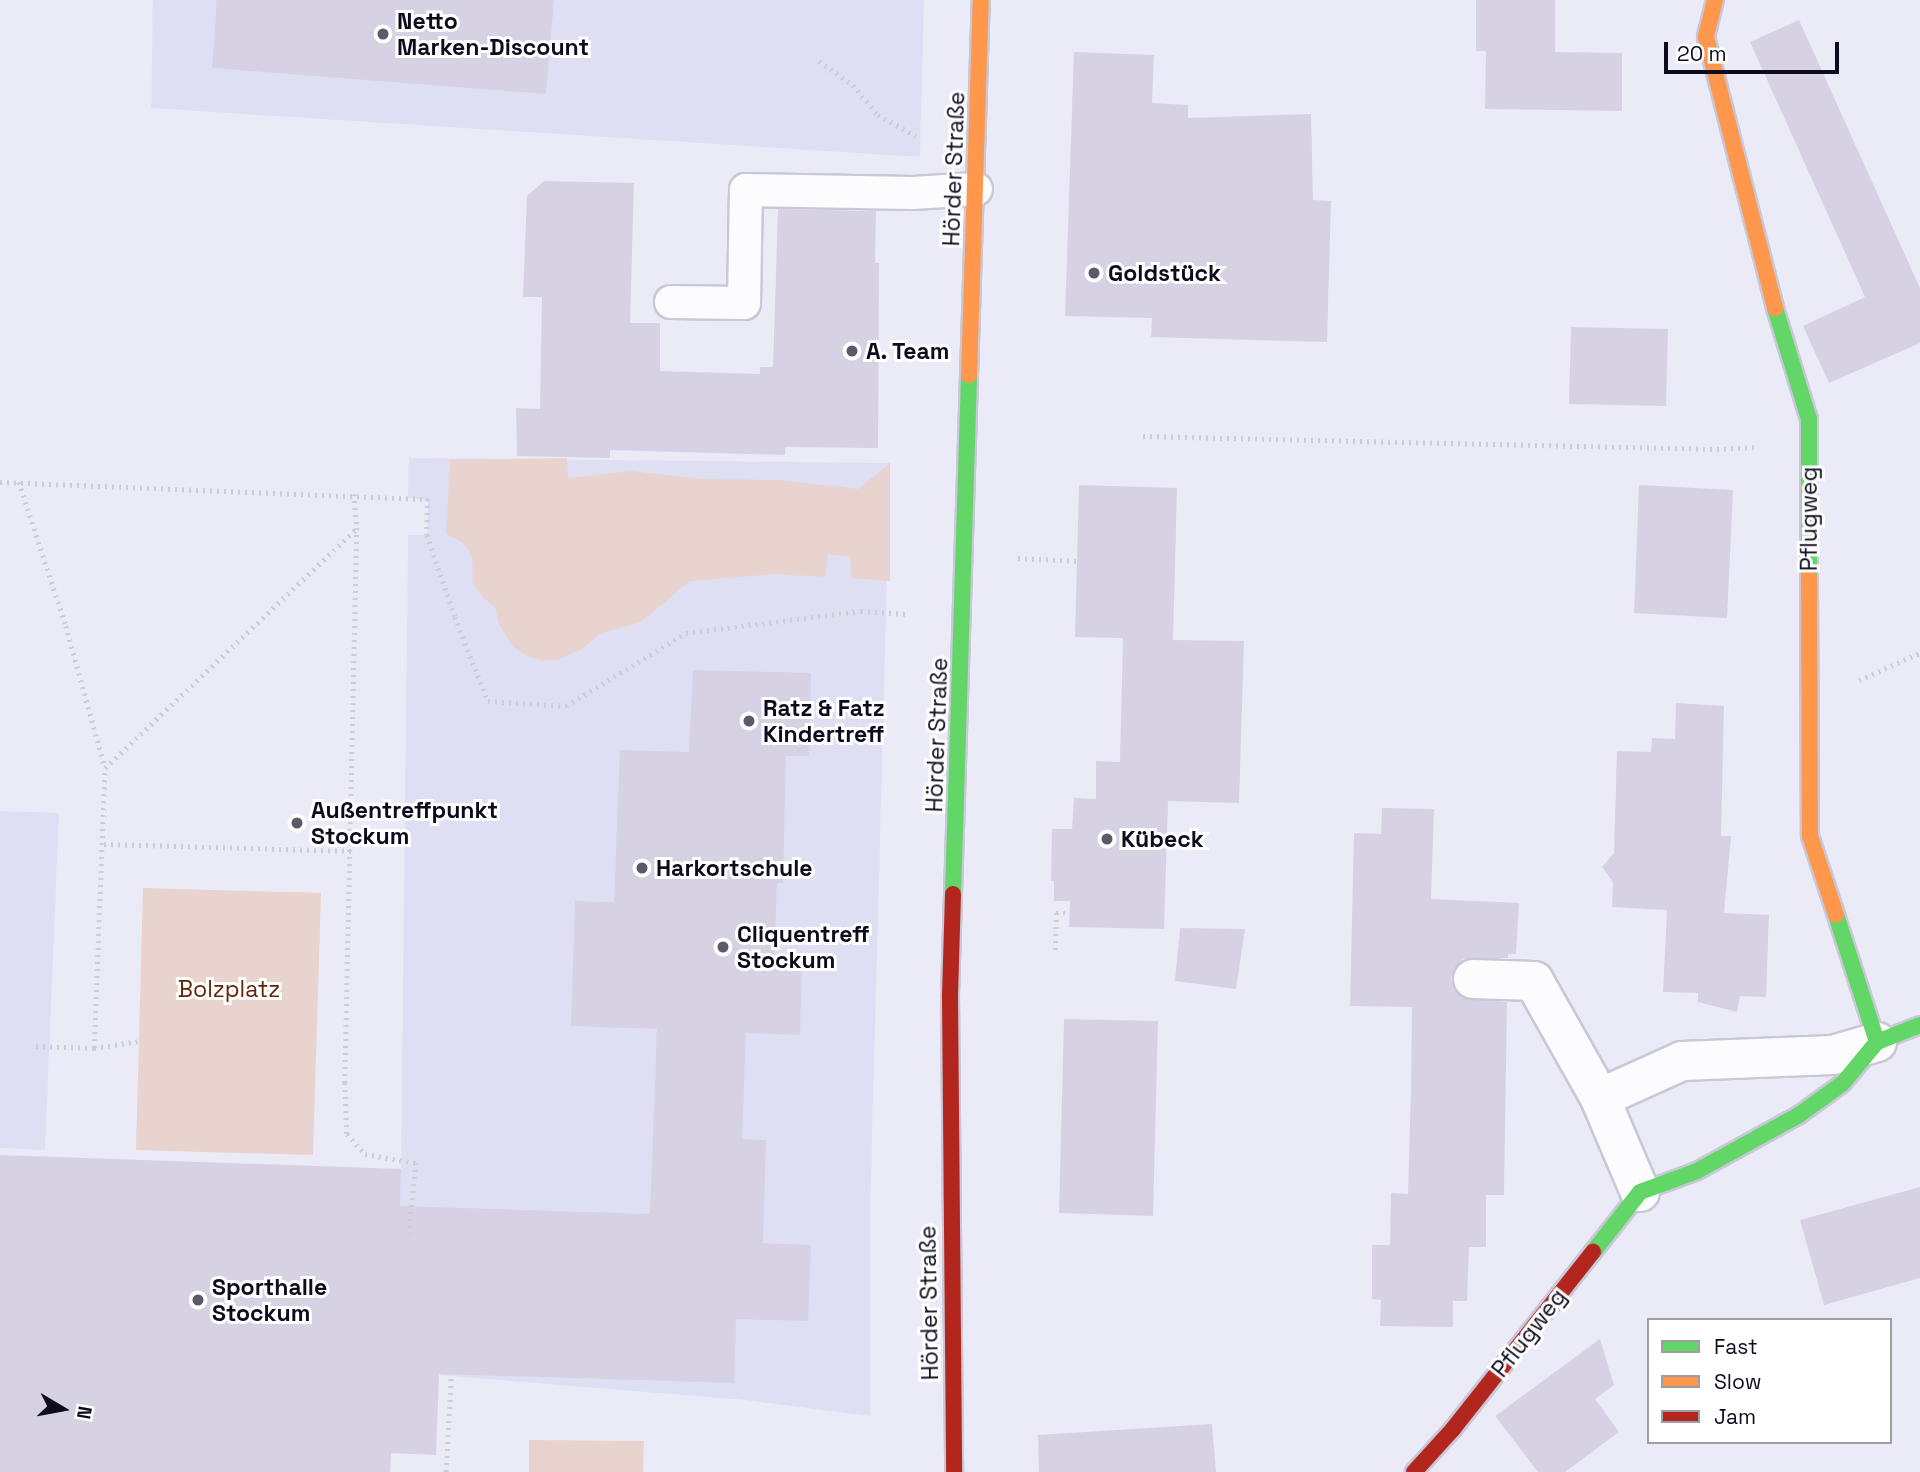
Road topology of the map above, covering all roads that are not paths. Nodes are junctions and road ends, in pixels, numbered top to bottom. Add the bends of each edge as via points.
1 (981, 0) edge
2 (1715, 0) edge
3 (976, 189) junction
4 (671, 302) dead end
5 (1474, 979) dead end
6 (1920, 1025) edge
7 (1877, 1042) junction
8 (1600, 1098) junction
9 (1640, 1192) junction
10 (954, 1472) edge
11 (1415, 1472) edge

1 - 3 street, Hörder Straße
2 - 7 street, Pflugweg via 1706,37 1774,310 1809,419 1810,836
3 - 4 lane via 913,193 746,190 744,303
3 - 10 street, Hörder Straße via 950,997
5 - 8 street via 1534,981
6 - 7 street
7 - 8 street via 1833,1055 1682,1061
7 - 9 street via 1843,1083 1799,1115 1697,1171
8 - 9 street
9 - 11 street, Pflugweg

